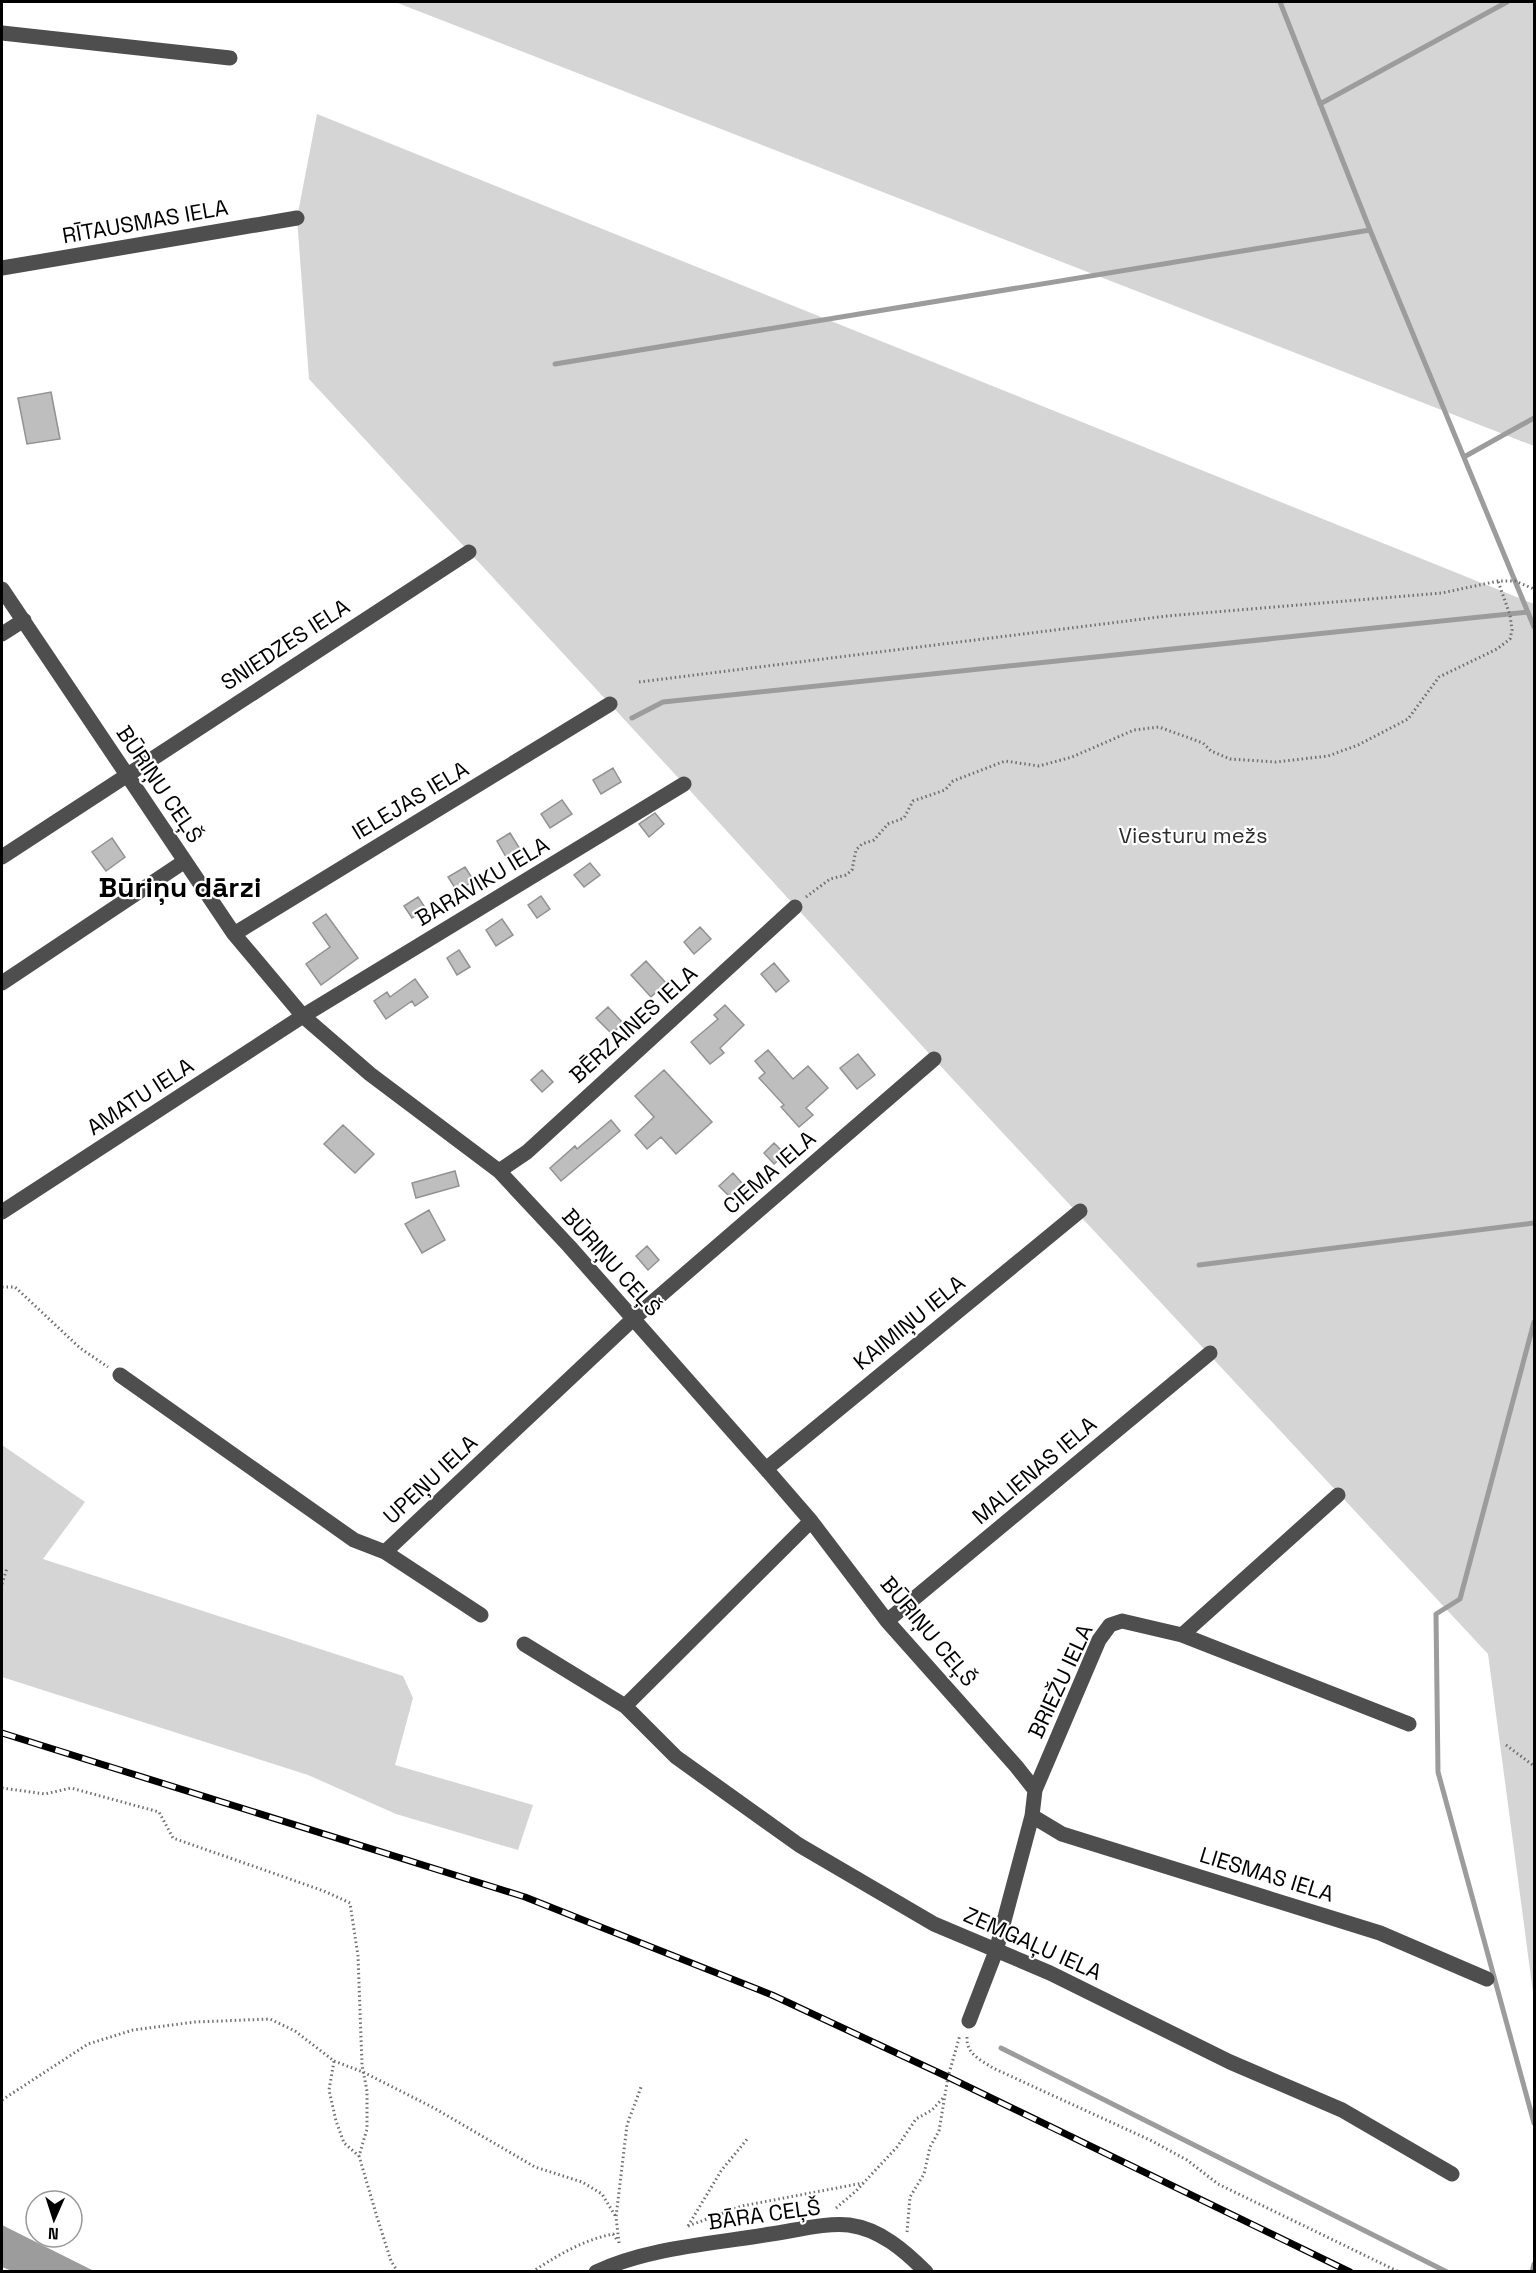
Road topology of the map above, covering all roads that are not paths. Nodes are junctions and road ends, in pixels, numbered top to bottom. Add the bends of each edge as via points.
1 (2, 33) edge
2 (230, 58) dead end
3 (297, 218) dead end
4 (2, 268) edge
5 (469, 552) dead end
6 (2, 589) edge
7 (24, 620) junction
8 (2, 634) edge
9 (610, 704) dead end
10 (127, 775) junction
11 (684, 784) dead end
12 (2, 857) edge
13 (185, 861) junction
14 (795, 906) road end
15 (234, 934) junction
16 (2, 982) edge
17 (303, 1016) junction
18 (934, 1059) dead end
19 (499, 1172) junction
20 (1080, 1211) dead end
21 (2, 1212) edge
22 (633, 1319) junction
23 (1210, 1353) dead end
24 (120, 1375) road end
25 (766, 1469) junction
26 (1338, 1495) dead end
27 (811, 1521) junction
28 (385, 1552) junction
29 (481, 1615) dead end
30 (887, 1621) junction
31 (1182, 1635) junction
32 (524, 1644) dead end
33 (625, 1706) junction
34 (1409, 1724) dead end
35 (1035, 1790) junction
36 (1032, 1816) junction
37 (996, 1951) junction
38 (1487, 1979) dead end
39 (969, 2021) road end
40 (1452, 2174) dead end
41 (596, 2271) edge
42 (926, 2271) edge

1 - 2 street
3 - 4 street, RĪTAUSMAS IELA
5 - 10 street, SNIEDZES IELA
6 - 7 street, BŪRIŅU CEĻŠ
7 - 8 street
7 - 10 street, BŪRIŅU CEĻŠ
9 - 15 street, IELEJAS IELA
10 - 12 street, SNIEDZES IELA
10 - 13 street, BŪRIŅU CEĻŠ
11 - 17 street, BARAVIKU IELA
13 - 15 street, BŪRIŅU CEĻŠ
13 - 16 street
14 - 19 street, BĒRZAINES IELA via 527,1152
15 - 17 street, BŪRIŅU CEĻŠ
17 - 19 street, BŪRIŅU CEĻŠ via 370,1074
17 - 21 street, AMATU IELA
18 - 22 street, CIEMA IELA
19 - 22 street, BŪRIŅU CEĻŠ
20 - 25 street, KAIMIŅU IELA
22 - 25 street, BŪRIŅU CEĻŠ
22 - 28 street, UPEŅU IELA
23 - 30 street, MALIENAS IELA
24 - 28 street, UPEŅU IELA via 354,1540
25 - 27 street, BŪRIŅU CEĻŠ
26 - 31 street
27 - 30 street, BŪRIŅU CEĻŠ
27 - 33 street
28 - 29 street
30 - 35 street, BŪRIŅU CEĻŠ
31 - 34 street, BRIEŽU IELA
31 - 35 street, BRIEŽU IELA via 1122,1621 1110,1625 1099,1640
32 - 33 street, ZEMGAĻU IELA
33 - 37 street, ZEMGAĻU IELA via 676,1757 799,1845 934,1924
35 - 36 street
36 - 37 street
36 - 38 street, LIESMAS IELA via 1062,1834 1380,1933
37 - 39 street
37 - 40 street, ZEMGAĻU IELA via 1050,1972 1230,2062 1342,2110
41 - 42 street, BĀRA CEĻŠ via 657,2252 848,2225 872,2232 905,2250

